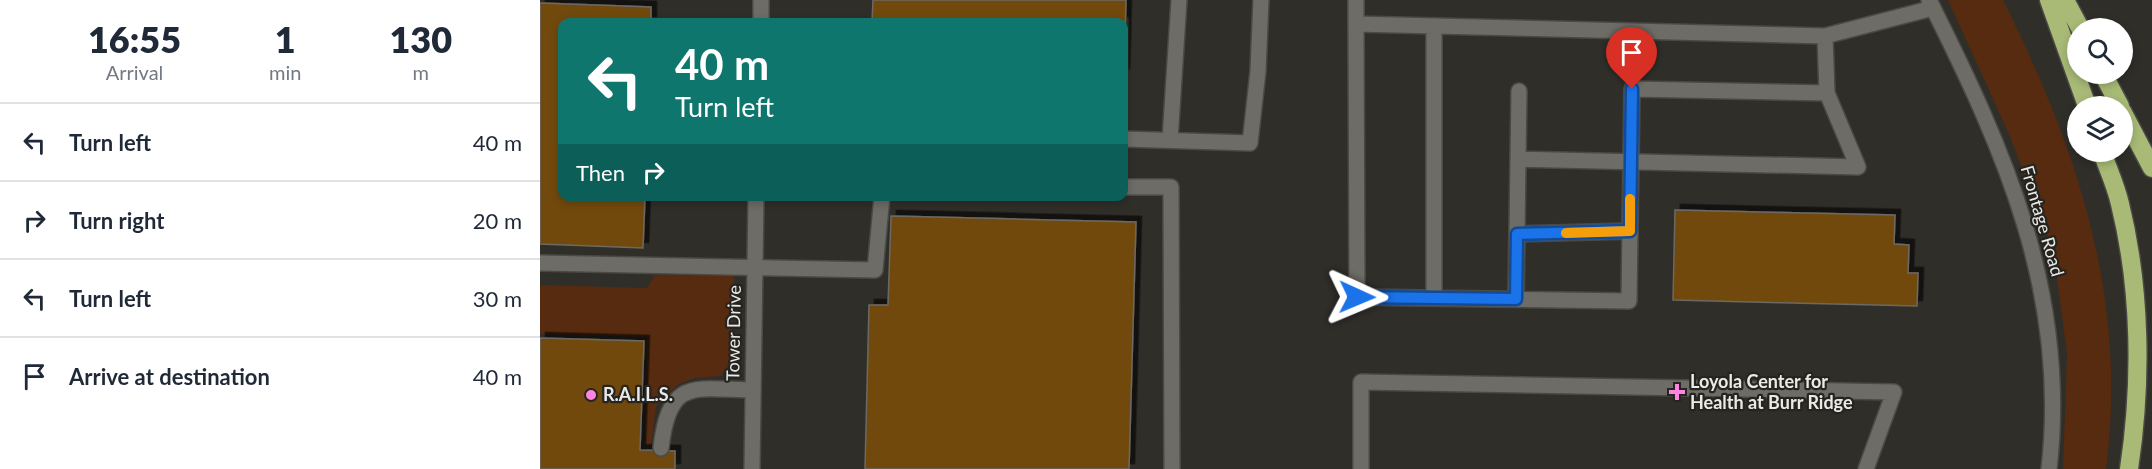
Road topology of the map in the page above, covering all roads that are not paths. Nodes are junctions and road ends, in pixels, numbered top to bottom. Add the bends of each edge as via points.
1 (761, 0) edge
2 (1179, 0) edge
3 (1261, 0) edge
4 (1356, 0) edge
5 (2049, 0) edge
6 (2065, 0) edge
7 (1931, 4) edge
8 (761, 18) edge
9 (2075, 18) edge
10 (1356, 24) junction
11 (1434, 26) junction
12 (1825, 36) junction
13 (1519, 91) dead end
14 (1827, 93) junction
15 (2083, 96) edge
16 (2133, 132) edge
17 (1128, 139) edge
18 (1170, 140) junction
19 (1518, 159) junction
20 (1631, 162) junction
21 (2106, 162) edge
22 (2152, 168) edge
23 (1128, 187) edge
24 (756, 201) edge
25 (882, 201) edge
26 (1630, 231) junction
27 (1517, 234) junction
28 (540, 263) edge
29 (754, 269) junction
30 (1434, 298) junction
31 (1516, 299) junction
32 (753, 390) junction
33 (661, 448) dead end
34 (752, 469) edge
35 (1172, 469) edge
36 (1361, 469) edge
37 (1866, 469) edge
38 (2049, 469) edge
39 (2129, 469) edge

1 - 8 street
2 - 18 street
3 - 18 street via 1250,143
4 - 10 street
5 - 15 highway
6 - 9 highway
7 - 12 street
7 - 38 street, Frontage Road via 2003,158 2027,227 2044,299 2052,374
10 - 11 street
10 - 30 street via 1357,297
11 - 12 street
11 - 30 street
12 - 14 street
13 - 19 street
14 - 20 street via 1632,89
14 - 20 street via 1858,166
16 - 22 highway
17 - 18 street
19 - 20 street
19 - 27 street
20 - 26 street
21 - 39 highway via 2120,202 2133,271 2137,349
23 - 35 street via 1171,187
24 - 29 street, Tower Drive
25 - 29 street via 875,270
26 - 27 street
26 - 31 street via 1629,301
27 - 31 street
28 - 29 street
29 - 32 street, Tower Drive
30 - 31 street
32 - 33 street via 690,390 678,397 664,420
32 - 34 street, Tower Drive
36 - 37 street via 1361,382 1894,392

